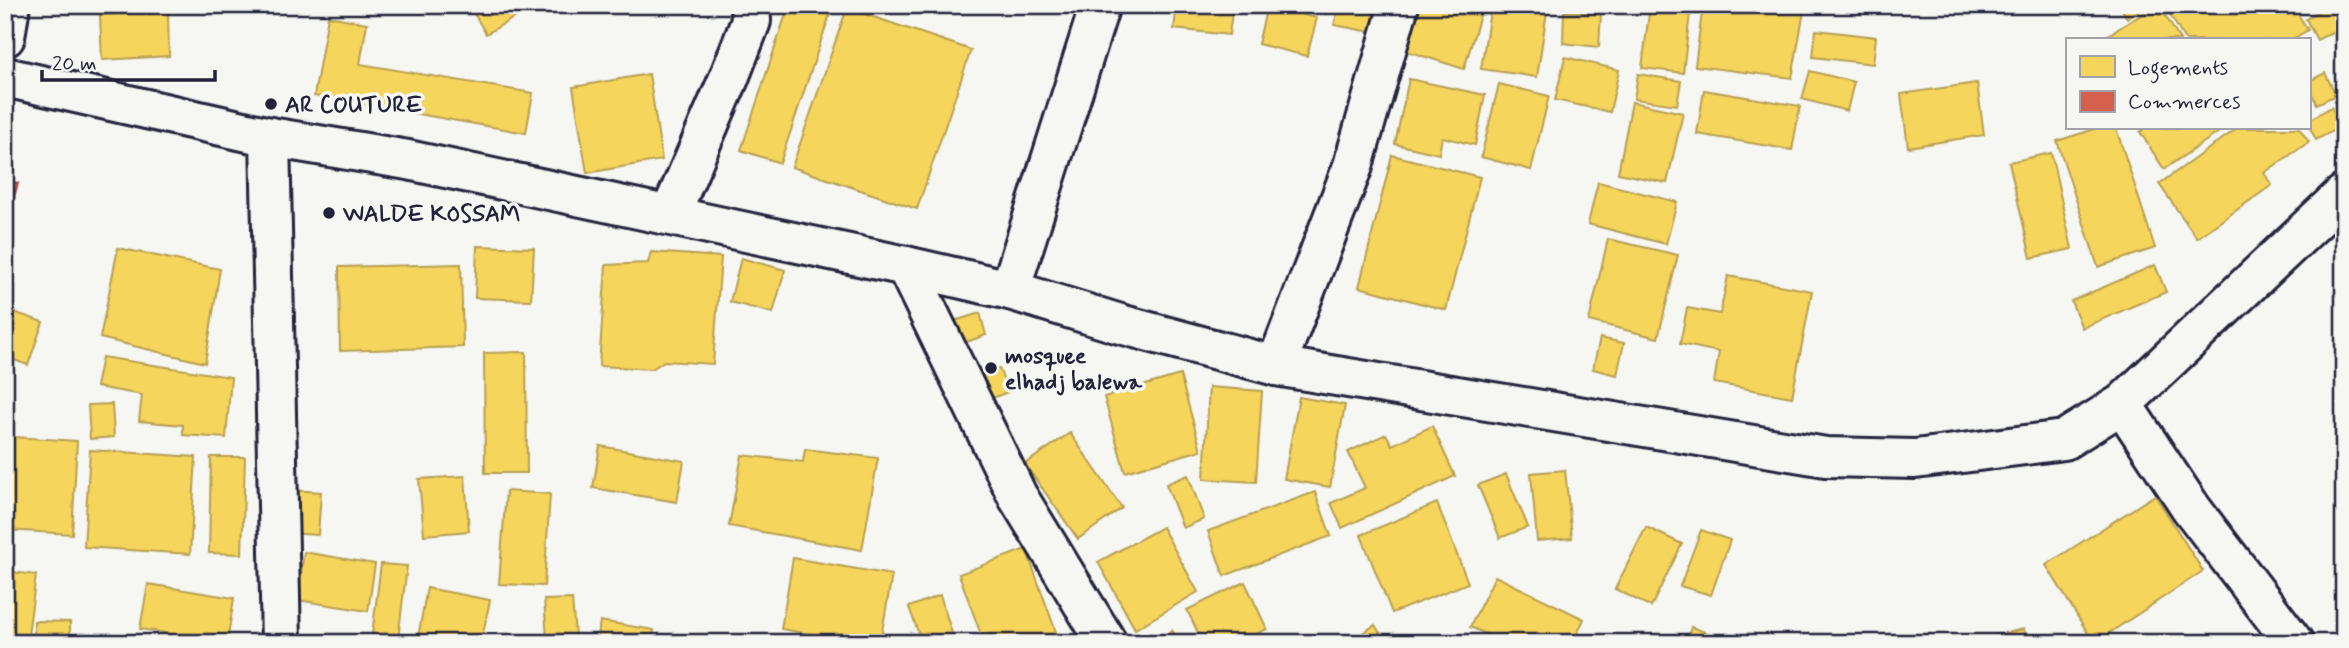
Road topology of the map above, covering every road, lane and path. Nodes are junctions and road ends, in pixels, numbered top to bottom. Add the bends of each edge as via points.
1 (10, 5) edge
2 (750, 5) edge
3 (1100, 5) edge
4 (1399, 5) edge
5 (5, 37) edge
6 (5, 77) edge
7 (270, 137) junction
8 (2344, 194) edge
9 (670, 215) junction
10 (906, 266) junction
11 (1010, 290) junction
12 (1276, 366) junction
13 (2122, 404) junction
14 (281, 643) edge
15 (1107, 643) edge
16 (2294, 643) edge

1 - 5 street
2 - 9 street via 751,21
3 - 11 street
4 - 12 street via 1353,166
6 - 7 street
7 - 9 street via 408,160
7 - 14 street
8 - 13 street
9 - 10 street
10 - 11 street
10 - 15 street via 1018,498
11 - 12 street
12 - 13 street via 1826,457 1914,459 2064,440
13 - 16 street via 2191,508

